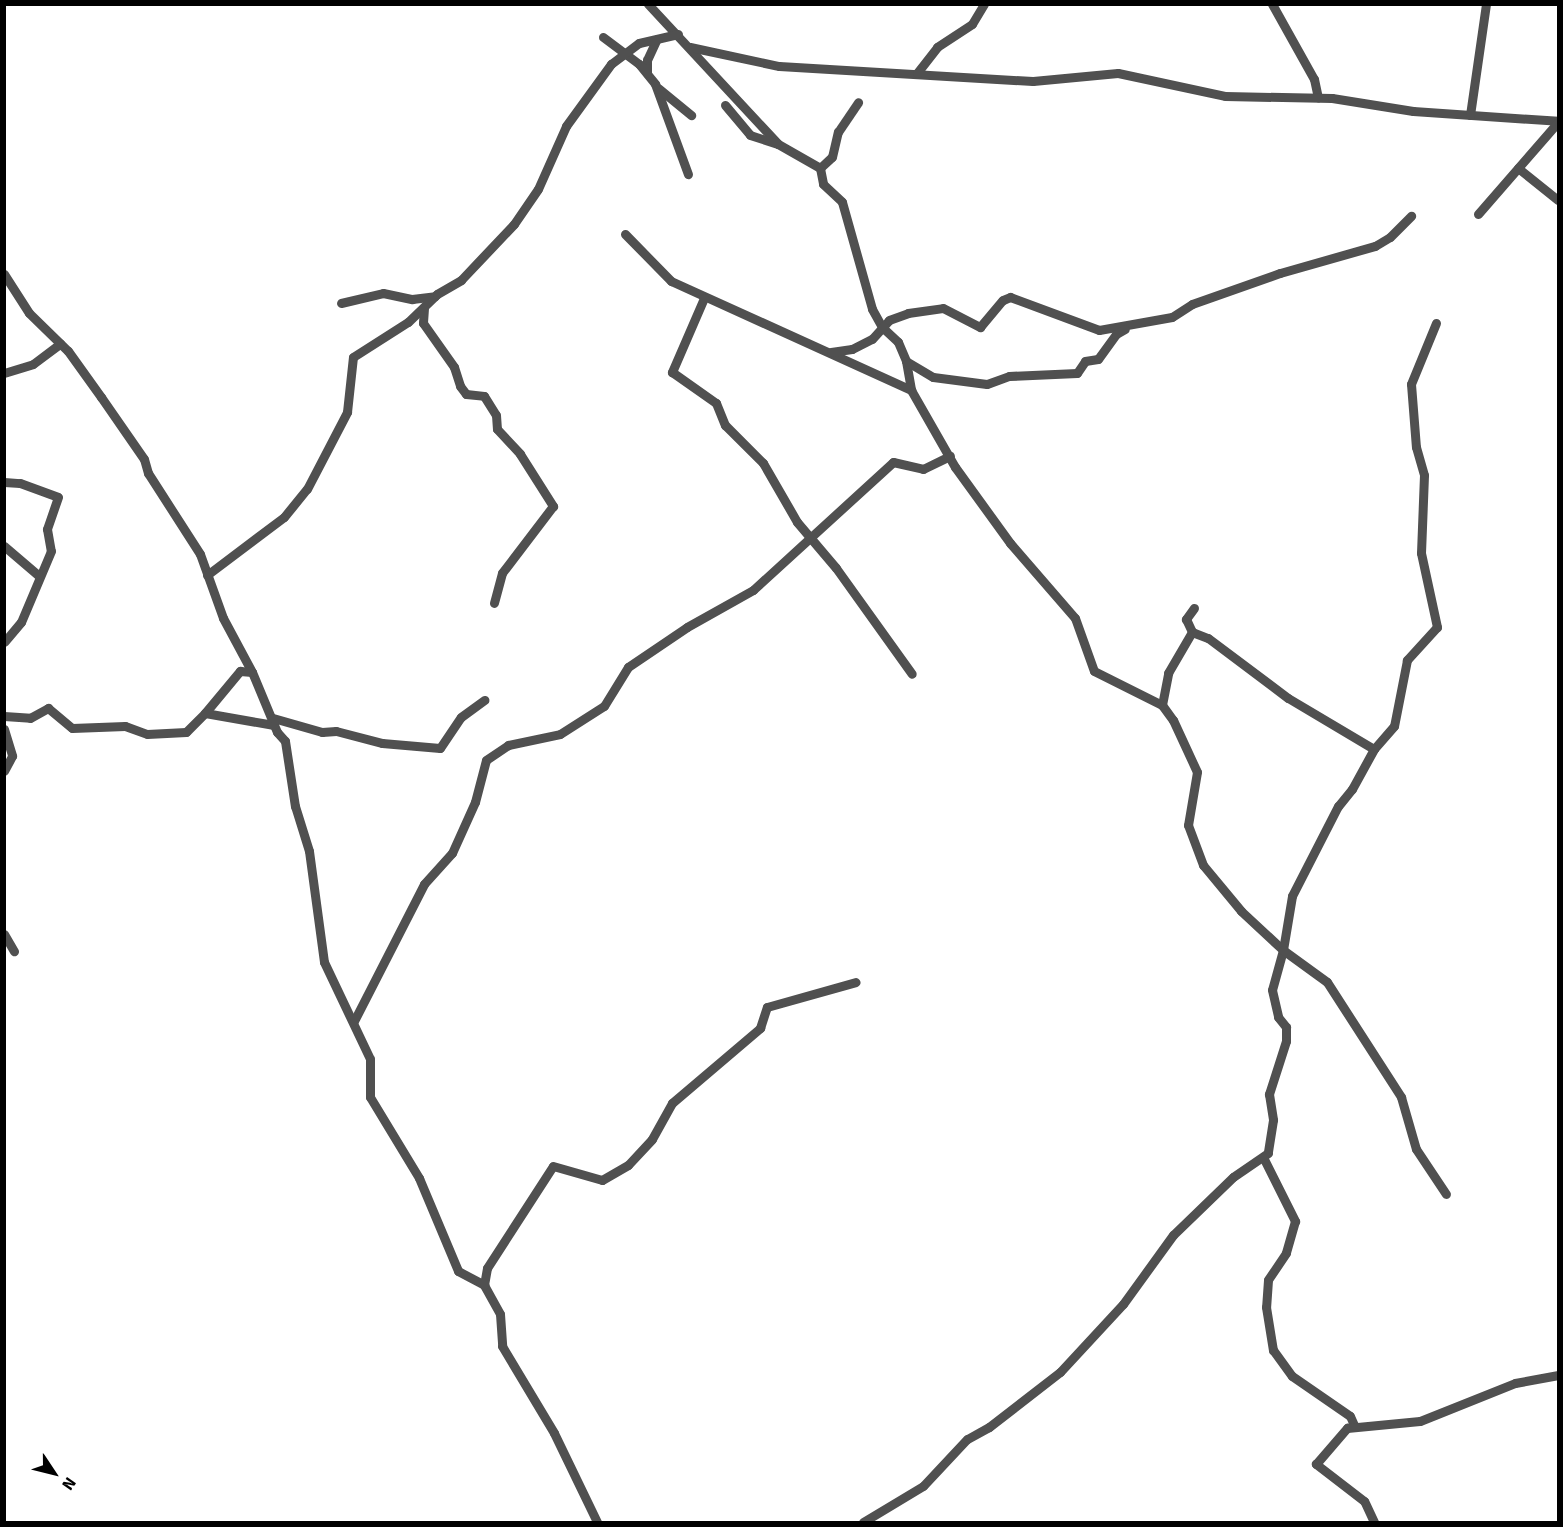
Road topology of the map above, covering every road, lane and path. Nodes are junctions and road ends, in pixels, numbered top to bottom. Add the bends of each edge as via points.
1 (648, 4) edge
2 (984, 4) edge
3 (1272, 4) edge
4 (1486, 4) edge
5 (678, 34) junction
6 (603, 37) dead end
7 (657, 39) junction
8 (690, 47) junction
9 (623, 52) junction
10 (647, 73) junction
11 (917, 73) junction
12 (655, 84) junction
13 (1318, 98) junction
14 (858, 102) dead end
15 (725, 105) dead end
16 (691, 115) dead end
17 (1470, 115) junction
18 (1558, 121) edge
19 (778, 144) junction
20 (820, 168) junction
21 (1518, 168) junction
22 (688, 174) dead end
23 (1558, 201) edge
24 (1478, 214) dead end
25 (1411, 216) dead end
26 (625, 234) dead end
27 (4, 274) edge
28 (435, 296) junction
29 (704, 298) junction
30 (341, 303) dead end
31 (424, 308) junction
32 (1140, 320) junction
33 (1436, 323) dead end
34 (882, 327) junction
35 (60, 344) junction
36 (831, 352) junction
37 (906, 361) junction
38 (4, 373) edge
39 (911, 390) junction
40 (950, 456) junction
41 (4, 482) edge
42 (808, 538) junction
43 (4, 546) edge
44 (38, 575) junction
45 (207, 575) junction
46 (494, 603) dead end
47 (1194, 608) dead end
48 (1192, 632) junction
49 (4, 642) edge
50 (252, 672) junction
51 (912, 674) dead end
52 (484, 700) dead end
53 (1162, 705) junction
54 (205, 713) junction
55 (4, 716) edge
56 (273, 721) junction
57 (4, 729) edge
58 (1374, 749) junction
59 (4, 771) edge
60 (4, 934) edge
61 (1283, 950) junction
62 (14, 951) dead end
63 (856, 982) dead end
64 (354, 1021) junction
65 (1263, 1157) junction
66 (1446, 1194) dead end
67 (484, 1285) junction
68 (1558, 1375) edge
69 (1355, 1427) junction
70 (597, 1522) edge
71 (863, 1522) edge
72 (1374, 1522) edge

1 - 5 street
2 - 11 street via 972,24 937,48
3 - 13 street via 1314,79
4 - 17 street
5 - 7 street
5 - 8 street
6 - 9 street
7 - 9 street
7 - 10 street via 647,60
8 - 11 street via 779,66
8 - 19 street
9 - 10 street
9 - 28 street via 566,126 530,204 473,268
10 - 12 street
11 - 13 street via 1034,81 1118,73 1156,79 1200,93
12 - 16 street
12 - 22 street
13 - 17 street
14 - 20 street via 838,132 832,157
15 - 19 street via 750,135
17 - 18 street
18 - 21 street
19 - 20 street
20 - 34 street via 823,184 842,202 866,293
21 - 23 street
21 - 24 street
25 - 32 street via 1390,237 1374,246 1269,277 1192,304 1172,316
26 - 29 street via 671,281
27 - 35 street via 29,313
28 - 30 street via 411,299 383,293
28 - 31 street
29 - 36 street
29 - 42 street via 672,372 716,403 726,425 763,463
31 - 45 street via 353,357 347,412 297,504
31 - 46 street via 423,323 454,367 460,386 466,394 484,396 496,415 497,429 520,454 553,506 502,573
32 - 34 street via 1099,330 1010,297 980,327 943,308 901,315
32 - 37 street via 1116,334 1098,359 1084,362 1077,374 1009,376 987,384 933,376
33 - 58 street via 1411,384 1416,447 1424,475 1421,553 1437,627 1407,660 1394,726
34 - 36 street via 872,339 852,349
34 - 37 street via 898,342
35 - 38 street via 33,364
35 - 45 street via 144,459 147,473 200,554
36 - 39 street
37 - 39 street
39 - 40 street
40 - 42 street via 923,468 893,462
40 - 53 street via 1010,543 1075,618 1094,671
41 - 44 street via 20,483 58,497 47,529 51,551
42 - 51 street via 836,568
42 - 64 street via 753,590 687,627 628,668 604,706 560,734 508,745 486,760 475,802 452,853 424,884
43 - 44 street
44 - 49 street via 21,622
45 - 50 street via 223,618
47 - 48 street via 1186,619
48 - 53 street via 1168,673
48 - 58 street via 1208,638 1287,698
50 - 54 street via 240,671
50 - 56 street
52 - 56 street via 461,717 440,748 382,743
53 - 61 street via 1197,772 1188,825 1203,866 1241,911
54 - 55 street via 186,732 147,734 125,726 72,728 48,708 30,718
54 - 56 street
56 - 64 street via 285,741 295,806 309,851 324,962
57 - 59 street via 12,756
58 - 61 street via 1338,806 1292,896
60 - 62 street
61 - 65 street via 1272,990 1278,1017 1286,1027 1286,1041 1269,1094 1272,1137
61 - 66 street via 1327,982 1401,1097 1416,1149
63 - 67 street via 767,1007 760,1028 672,1103 652,1139 628,1165 602,1180 553,1167 487,1268
64 - 67 street via 370,1059 370,1097 419,1178 458,1271
65 - 69 street via 1295,1221 1286,1253 1268,1280 1266,1307 1273,1350 1292,1376 1350,1416
65 - 71 street via 1233,1177 1173,1235 1123,1304 1060,1372 989,1427 967,1439 923,1486
67 - 70 street via 500,1314 502,1346 554,1433
68 - 69 street via 1515,1383 1420,1421
69 - 72 street via 1347,1428 1333,1441 1316,1464 1364,1501

